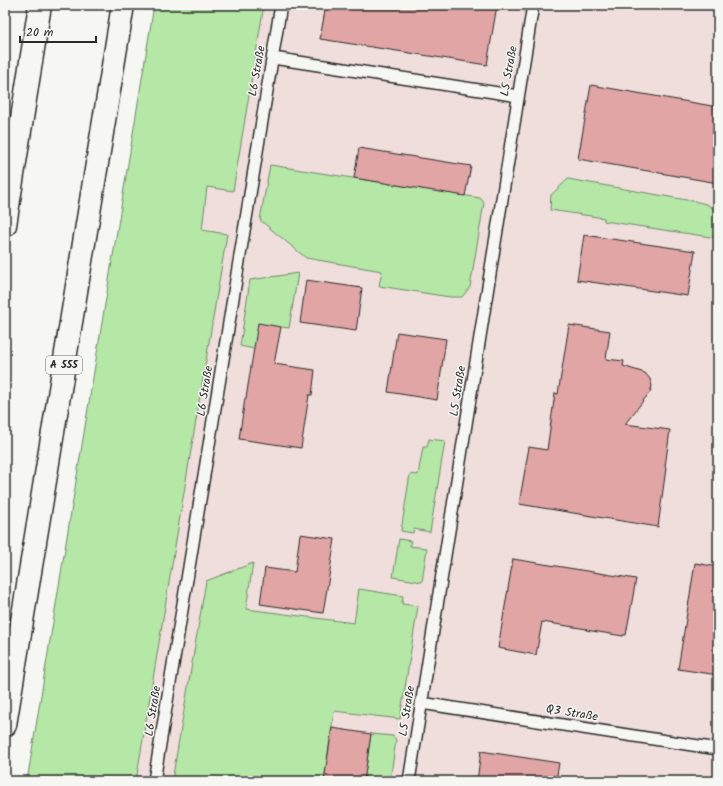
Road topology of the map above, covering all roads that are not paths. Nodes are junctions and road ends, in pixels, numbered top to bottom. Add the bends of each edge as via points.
1 (40, 5) edge
2 (123, 5) edge
3 (281, 5) edge
4 (533, 5) edge
5 (273, 58) junction
6 (518, 96) junction
7 (5, 225) edge
8 (421, 702) junction
9 (5, 726) edge
10 (718, 749) edge
11 (154, 781) edge
12 (409, 781) edge

1 - 7 highway
2 - 9 highway, A 555
3 - 5 lane, L6 Straße
4 - 6 lane, L5 Straße
5 - 6 lane
5 - 11 lane, L6 Straße
6 - 8 lane, L5 Straße
8 - 10 lane, Q3 Straße
8 - 12 lane, L5 Straße

